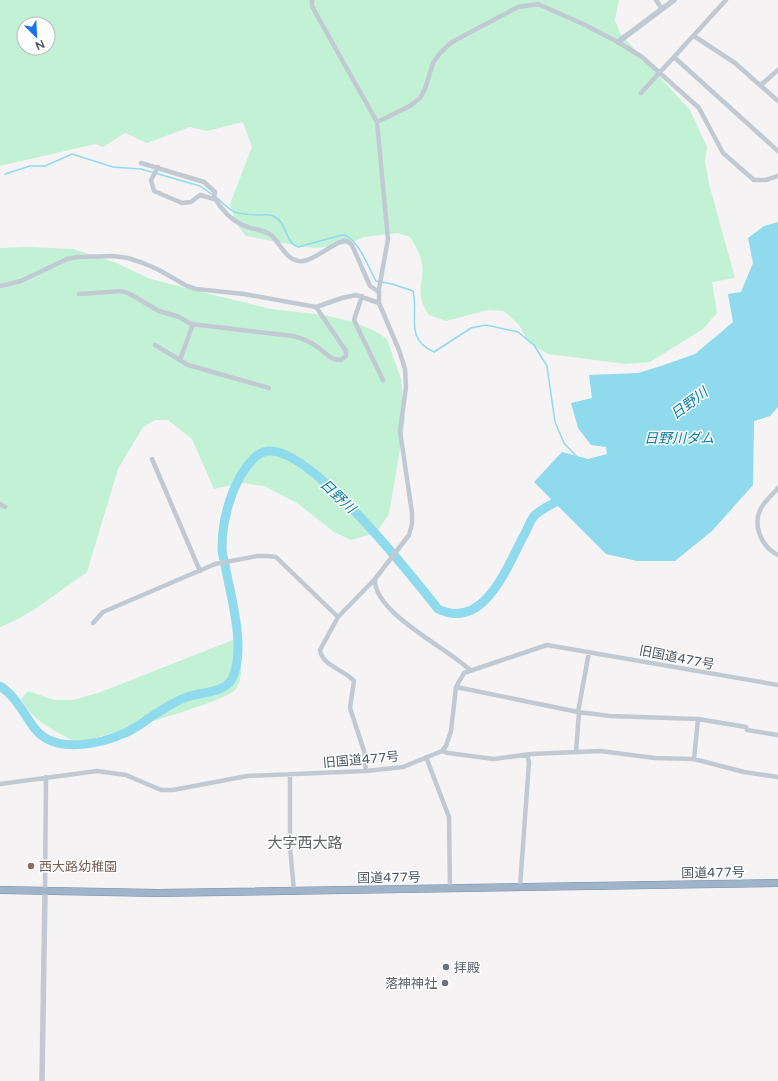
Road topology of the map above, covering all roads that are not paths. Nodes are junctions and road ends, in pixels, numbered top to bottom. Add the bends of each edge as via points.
1 (312, 0) edge
2 (656, 0) edge
3 (674, 0) edge
4 (726, 0) edge
5 (662, 9) junction
6 (694, 36) junction
7 (618, 42) junction
8 (674, 57) junction
9 (778, 70) edge
10 (660, 72) junction
11 (761, 85) junction
12 (641, 93) dead end
13 (778, 101) edge
14 (377, 122) junction
15 (778, 151) edge
16 (141, 163) dead end
17 (158, 169) junction
18 (778, 176) edge
19 (214, 198) junction
20 (0, 286) edge
21 (379, 291) junction
22 (79, 294) dead end
23 (362, 296) junction
24 (379, 302) junction
25 (316, 308) junction
26 (193, 324) junction
27 (155, 345) dead end
28 (180, 360) junction
29 (383, 380) dead end
30 (269, 388) dead end
31 (152, 459) dead end
32 (778, 488) edge
33 (0, 504) edge
34 (5, 507) dead end
35 (778, 555) edge
36 (200, 571) junction
37 (375, 579) junction
38 (338, 616) junction
39 (93, 623) dead end
40 (589, 652) junction
41 (470, 670) junction
42 (778, 686) edge
43 (456, 688) junction
44 (579, 712) junction
45 (698, 719) junction
46 (778, 735) edge
47 (442, 750) junction
48 (576, 752) junction
49 (527, 755) junction
50 (426, 757) junction
51 (694, 759) junction
52 (366, 771) junction
53 (290, 774) junction
54 (46, 777) junction
55 (778, 777) edge
56 (0, 784) edge
57 (778, 883) edge
58 (520, 887) junction
59 (450, 888) junction
60 (0, 890) edge
61 (44, 891) junction
62 (294, 891) junction
63 (42, 1081) edge

1 - 14 street via 312,6
2 - 5 street
3 - 5 street
4 - 6 street
5 - 7 street
6 - 8 street
6 - 11 street via 735,63
7 - 10 street
7 - 14 street via 542,4 524,5 445,47 431,68 420,98 410,106
8 - 10 street
8 - 15 street
9 - 11 street
10 - 12 street
10 - 18 street via 699,108 723,153 754,180
11 - 13 street
14 - 21 street via 388,229
16 - 17 street
17 - 19 street via 204,182 214,192
17 - 19 street via 152,176 151,184 154,191 186,203 200,195
19 - 21 street via 231,218 243,226 268,233 288,256 296,261 310,260 342,241 347,241 352,246 370,286
20 - 25 street via 20,281 67,259 113,256 143,263 190,287
21 - 24 street
22 - 26 street via 130,294 159,312
23 - 24 street
23 - 25 street via 342,298
23 - 29 street via 354,320
24 - 37 street via 406,369 406,393 400,431 412,524 405,540
25 - 26 street via 346,351 346,356 341,360 335,360 303,338
26 - 28 street
27 - 28 street
28 - 30 street via 188,365
31 - 36 street
32 - 35 street via 763,505 758,521 763,542 768,549
33 - 34 street
36 - 38 street via 215,564 257,556 276,557
36 - 39 street via 103,612
37 - 38 street
37 - 41 street via 380,594 389,608
38 - 52 street via 320,652 335,668 354,682 350,708 364,751
40 - 41 street, 旧国道477号 via 547,645
40 - 42 street, 旧国道477号
40 - 44 street
41 - 43 street via 460,678
43 - 44 street
43 - 47 street via 451,731
44 - 45 street via 610,716
44 - 48 street
45 - 46 street
45 - 51 street
47 - 49 street via 494,759
47 - 50 street, 旧国道477号
48 - 49 street
48 - 51 street via 600,751 655,758
49 - 58 street via 529,762
50 - 52 street, 旧国道477号 via 403,767
50 - 59 street via 448,817
51 - 55 street via 744,772
52 - 53 street, 旧国道477号
53 - 54 street, 旧国道477号 via 247,776 203,786 161,790 137,778 110,772 88,771
53 - 62 street via 290,847
54 - 56 street, 旧国道477号
54 - 61 street
57 - 58 highway, 国道477号
58 - 59 highway, 国道477号
59 - 62 highway, 国道477号
60 - 61 highway, 国道477号
61 - 62 highway, 国道477号
61 - 63 street

